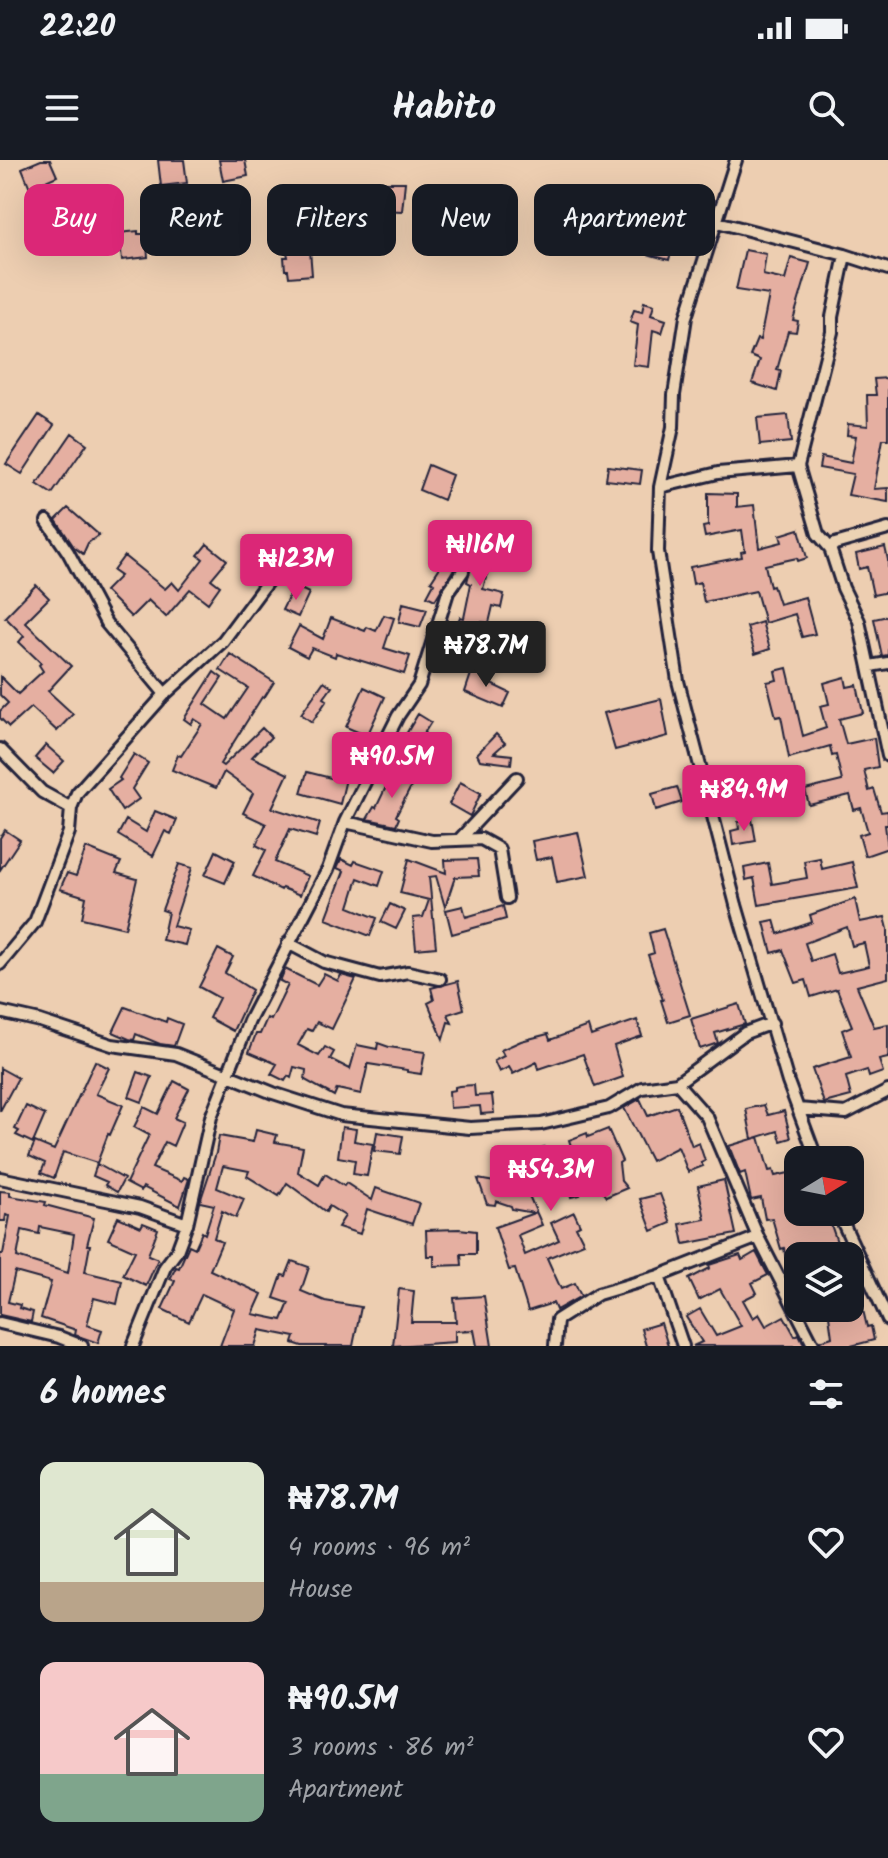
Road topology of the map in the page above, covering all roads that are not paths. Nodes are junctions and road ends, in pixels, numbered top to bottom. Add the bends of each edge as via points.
1 (736, 160) edge
2 (717, 222) junction
3 (845, 255) junction
4 (888, 269) edge
5 (798, 466) junction
6 (660, 487) junction
7 (47, 521) dead end
8 (888, 529) edge
9 (830, 548) junction
10 (279, 566) dead end
11 (463, 571) dead end
12 (888, 663) edge
13 (870, 666) junction
14 (165, 694) junction
15 (0, 749) edge
16 (888, 756) edge
17 (517, 778) dead end
18 (71, 808) junction
19 (345, 822) junction
20 (459, 840) junction
21 (507, 898) dead end
22 (288, 943) junction
23 (0, 964) edge
24 (440, 979) dead end
25 (0, 1012) edge
26 (772, 1023) junction
27 (230, 1075) junction
28 (677, 1083) junction
29 (888, 1091) edge
30 (798, 1109) junction
31 (812, 1146) edge
32 (0, 1178) edge
33 (187, 1224) junction
34 (844, 1226) edge
35 (758, 1237) junction
36 (659, 1276) junction
37 (888, 1292) edge
38 (879, 1301) junction
39 (888, 1320) edge
40 (0, 1323) edge
41 (82, 1346) edge
42 (133, 1346) edge
43 (555, 1346) edge
44 (683, 1346) edge
45 (814, 1346) edge

1 - 2 street
2 - 3 street
2 - 6 street via 686,317
3 - 4 street
3 - 5 street via 832,332
5 - 6 street via 718,473
5 - 9 street via 818,534
6 - 26 street via 658,551 678,681
7 - 14 street via 106,623
8 - 9 street
9 - 13 street via 859,621
10 - 14 street via 223,641
11 - 19 street via 448,592 419,685
12 - 13 street
13 - 16 street
14 - 18 street via 77,793
15 - 18 street via 42,792
17 - 20 street
18 - 23 street via 69,832 35,922
19 - 20 street via 432,841
19 - 22 street via 328,869
20 - 21 street via 481,839 499,849
22 - 24 street via 324,962 380,977 408,972
22 - 27 street via 249,1021
25 - 27 street via 112,1045 176,1054
26 - 28 street via 745,1033
26 - 30 street
27 - 28 street via 341,1115 470,1128 541,1124 583,1115 609,1108 642,1088
27 - 33 street via 211,1117
28 - 35 street via 707,1117
29 - 30 street via 846,1113
30 - 31 street
32 - 33 street via 140,1207
33 - 42 street
34 - 38 street
35 - 36 street
35 - 45 street
36 - 43 street via 598,1294 557,1320
36 - 44 street
37 - 38 street
38 - 39 street
40 - 41 street

